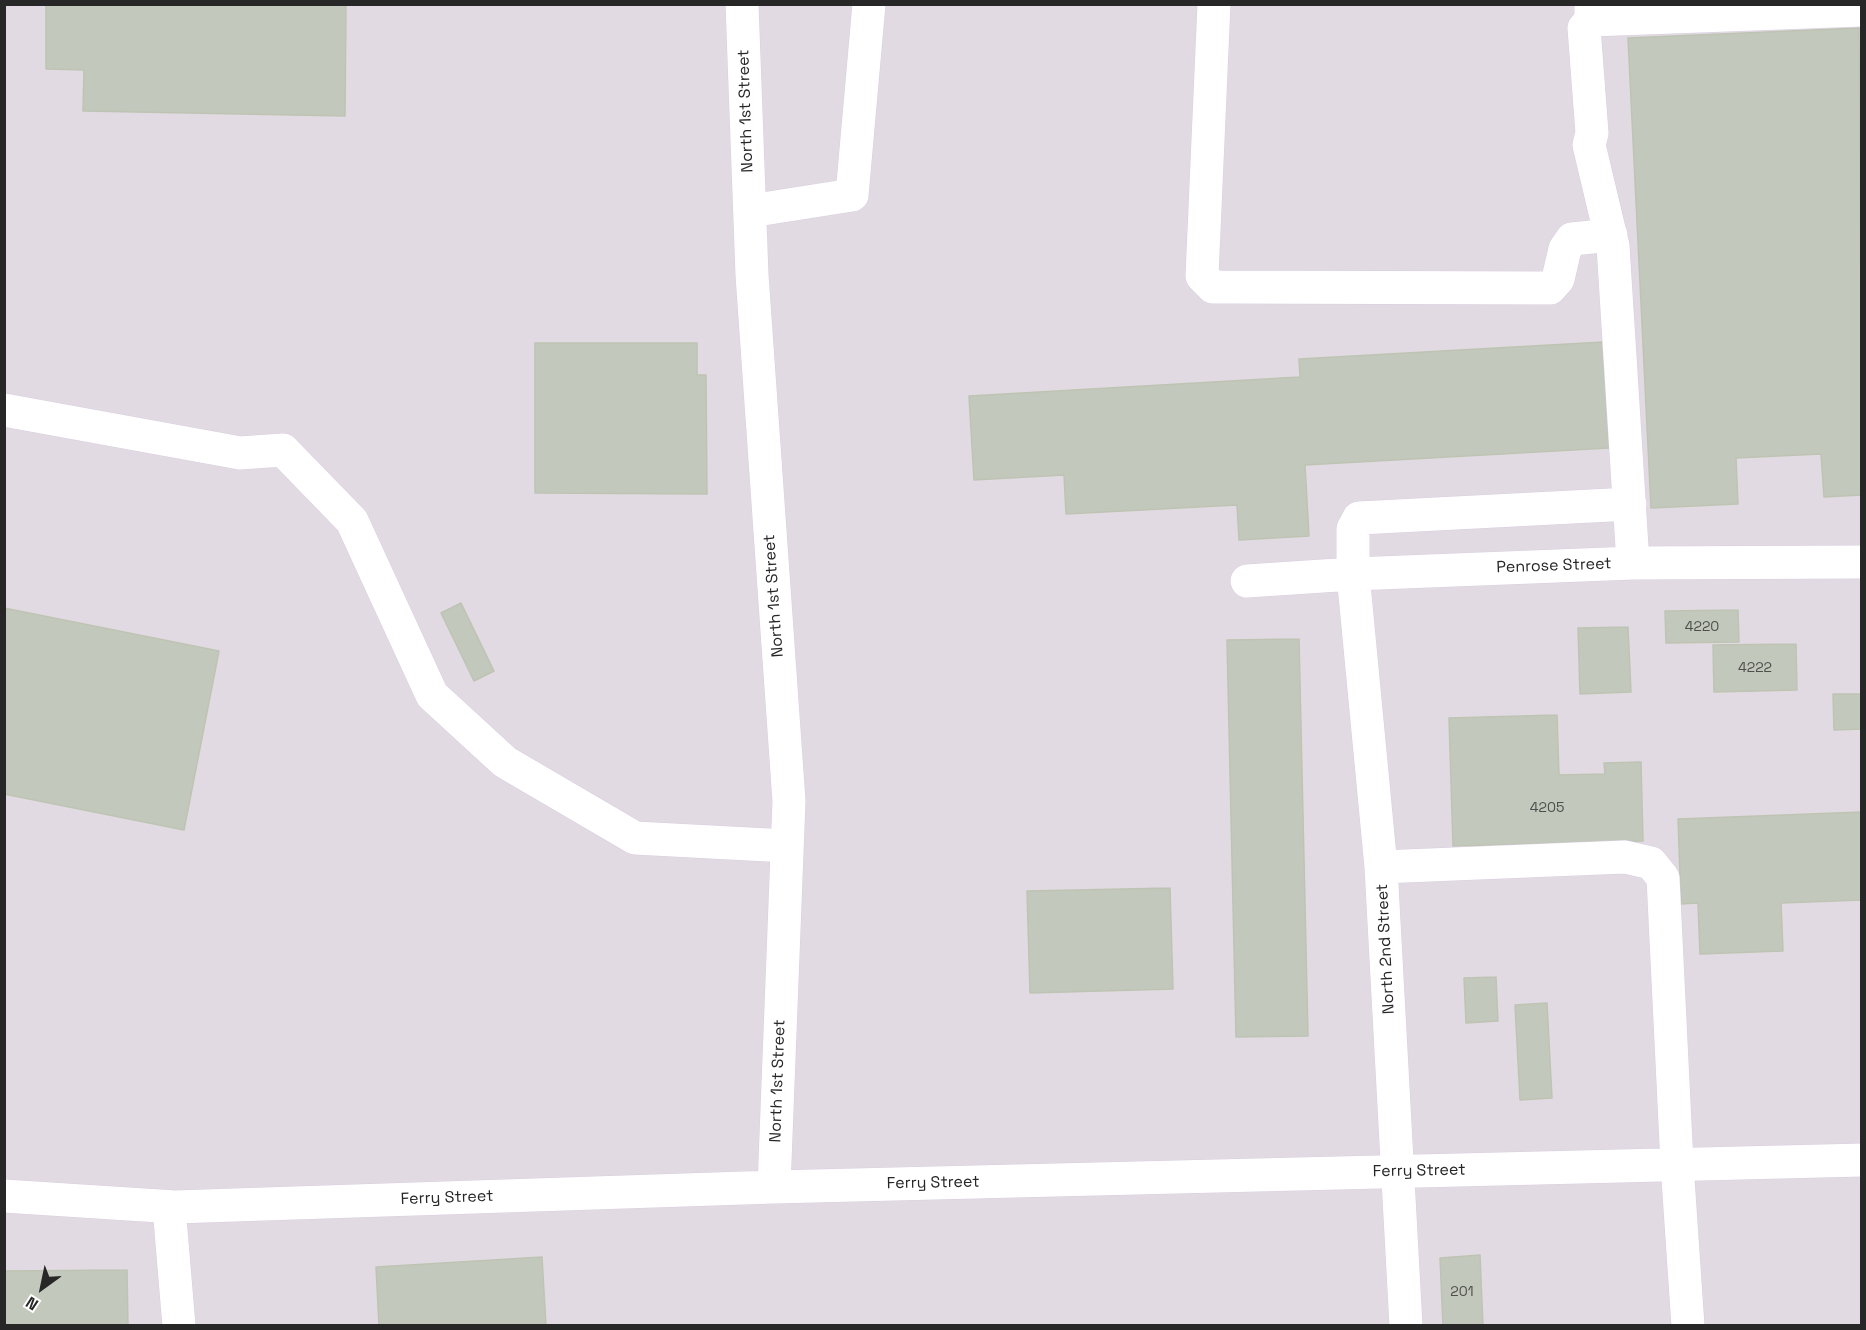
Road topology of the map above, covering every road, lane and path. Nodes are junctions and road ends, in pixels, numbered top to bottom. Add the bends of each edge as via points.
1 (742, 4) edge
2 (869, 4) edge
3 (1214, 4) edge
4 (1862, 10) edge
5 (1591, 12) edge
6 (750, 211) junction
7 (1611, 235) junction
8 (4, 410) edge
9 (1630, 504) junction
10 (1862, 562) edge
11 (1633, 563) junction
12 (1353, 574) junction
13 (1247, 582) dead end
14 (787, 846) junction
15 (1381, 867) junction
16 (1862, 1160) edge
17 (1677, 1164) junction
18 (1399, 1171) junction
19 (774, 1187) junction
20 (4, 1196) edge
21 (169, 1207) junction
22 (179, 1326) edge
23 (1406, 1326) edge
24 (1688, 1326) edge

1 - 6 street, North 1st Street
2 - 6 street via 852,195
3 - 7 street via 1202,276 1213,287 1550,288 1558,279 1565,249 1572,240
4 - 5 street
5 - 7 street via 1584,28 1592,133 1589,145
6 - 14 street, North 1st Street via 789,801
7 - 9 street
8 - 14 street via 240,453 283,450 352,521 432,694 505,762 635,838
9 - 11 street
9 - 12 street, North 2nd Street via 1359,518 1353,529
10 - 11 street, Penrose Street
11 - 12 street, Penrose Street
12 - 13 street, Penrose Street
12 - 15 street, North 2nd Street
14 - 19 street, North 1st Street
15 - 17 street via 1625,857 1651,863 1663,878
15 - 18 street, North 2nd Street
16 - 17 street, Ferry Street
17 - 18 street, Ferry Street
17 - 24 street
18 - 19 street, Ferry Street
18 - 23 street, North 2nd Street
19 - 21 street, Ferry Street
20 - 21 street, Ferry Street
21 - 22 street

